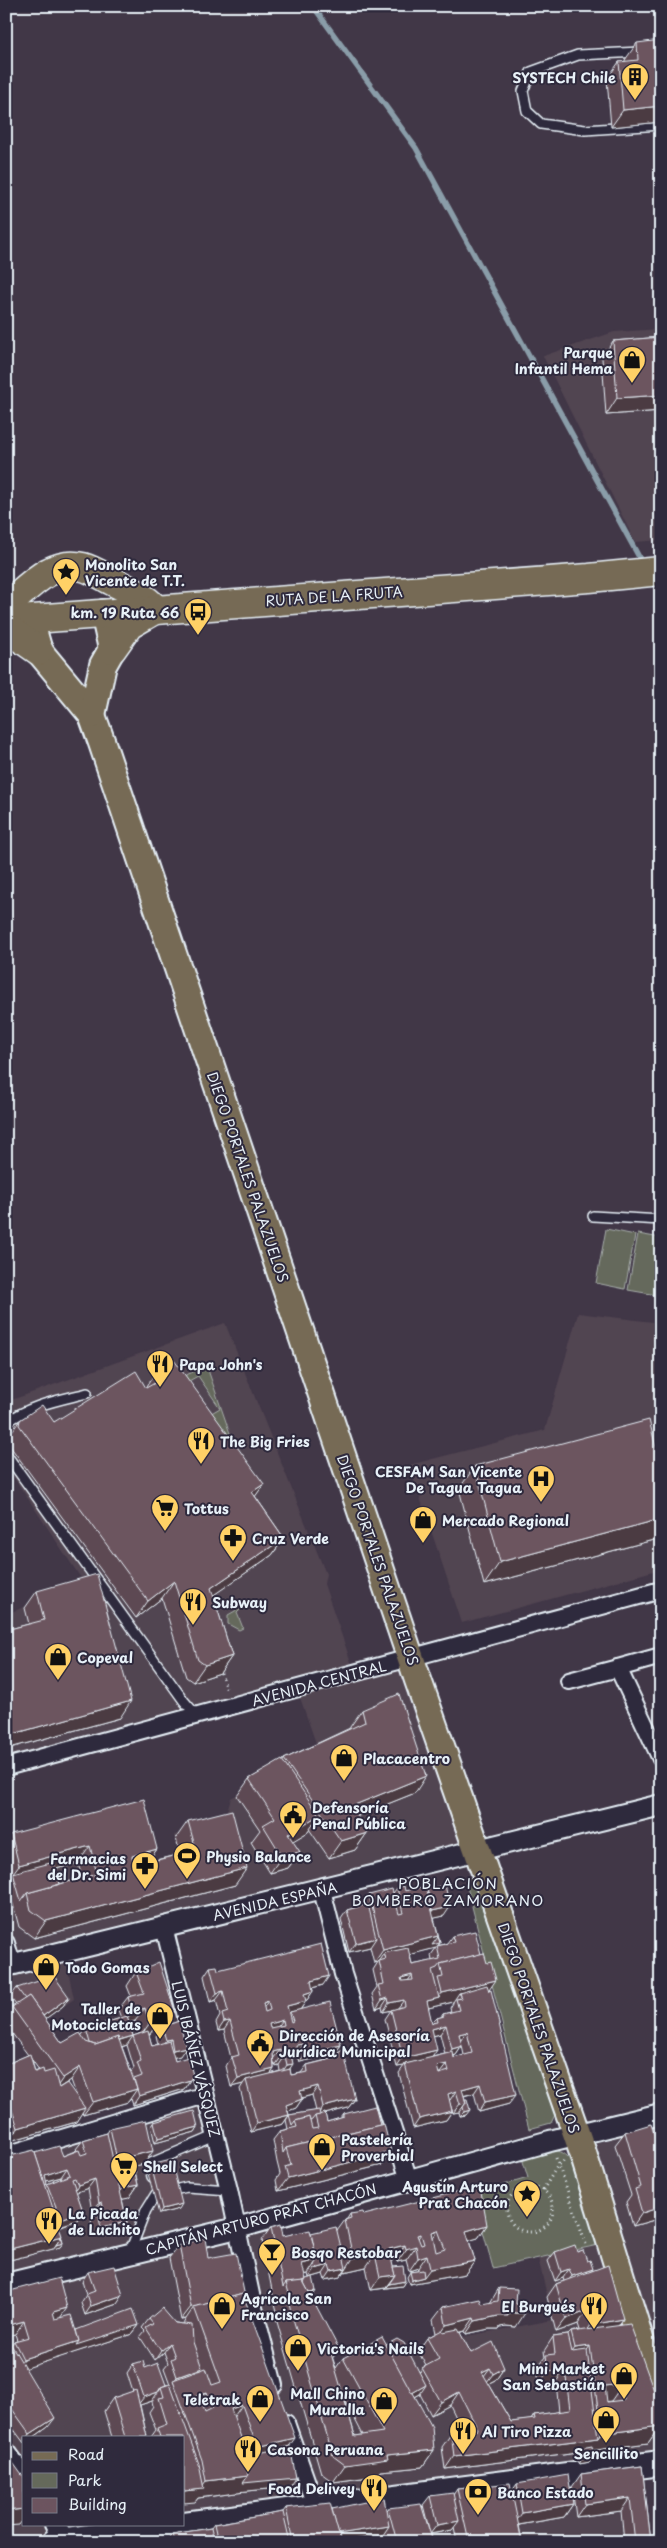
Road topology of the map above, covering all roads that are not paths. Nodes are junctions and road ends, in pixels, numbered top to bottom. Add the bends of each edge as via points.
1 (661, 50) edge
2 (661, 125) edge
3 (82, 567) junction
4 (661, 570) edge
5 (36, 581) junction
6 (6, 606) edge
7 (156, 609) junction
8 (104, 613) junction
9 (14, 623) edge
10 (112, 648) junction
11 (39, 652) joint
12 (92, 716) junction
13 (593, 1216) dead end
14 (661, 1220) edge
15 (87, 1393) dead end
16 (6, 1423) edge
17 (6, 1454) edge
18 (661, 1590) edge
19 (661, 1656) edge
20 (411, 1658) junction
21 (618, 1668) junction
22 (569, 1681) dead end
23 (197, 1716) junction
24 (661, 1759) edge
25 (6, 1767) edge
26 (661, 1805) edge
27 (477, 1850) junction
28 (322, 1890) junction
29 (164, 1927) junction
30 (6, 1943) edge
31 (9, 1965) edge
32 (205, 2095) junction
33 (661, 2114) edge
34 (215, 2136) junction
35 (579, 2142) junction
36 (6, 2155) edge
37 (409, 2180) junction
38 (229, 2190) junction
39 (156, 2194) junction
40 (237, 2228) junction
41 (129, 2254) junction
42 (6, 2284) edge
43 (661, 2406) edge
44 (6, 2453) edge
45 (661, 2463) edge
46 (22, 2475) edge
47 (316, 2508) junction
48 (185, 2524) edge
49 (177, 2526) edge
50 (158, 2534) edge
51 (61, 2537) edge

1 - 2 lane via 578,55 530,72 523,91 526,111 541,124 585,130
3 - 5 highway via 54,569
3 - 7 highway via 142,595
3 - 8 highway via 98,587
4 - 7 highway, RUTA DE LA FRUTA via 579,579
5 - 6 highway
5 - 9 highway via 28,603
7 - 8 highway, RUTA DE LA FRUTA
7 - 10 highway via 129,625
8 - 9 highway, RUTA DE LA FRUTA
8 - 10 main road
9 - 11 highway
10 - 12 main road via 103,666
11 - 12 main road
12 - 20 main road, DIEGO PORTALES PALAZUELOS
13 - 14 lane
15 - 16 lane via 43,1404
17 - 23 lane
18 - 20 street, AVENIDA CENTRAL
19 - 21 street
20 - 23 street, AVENIDA CENTRAL
20 - 27 main road, DIEGO PORTALES PALAZUELOS
21 - 22 street
21 - 24 street
23 - 25 street, AVENIDA CENTRAL
26 - 27 street, AVENIDA ESPAÑA
27 - 28 street, AVENIDA ESPAÑA
27 - 35 main road, DIEGO PORTALES PALAZUELOS
28 - 29 street, AVENIDA ESPAÑA
28 - 37 street via 343,1974
29 - 31 street, AVENIDA ESPAÑA
29 - 32 street, LUIS IBÁÑEZ VÁSQUEZ
30 - 31 street
32 - 34 street, LUIS IBÁÑEZ VÁSQUEZ
32 - 36 street
33 - 35 street, CAPITÁN ARTURO PRAT CHACÓN
34 - 38 street, LUIS IBÁÑEZ VÁSQUEZ
34 - 39 lane via 149,2164
35 - 37 street, CAPITÁN ARTURO PRAT CHACÓN via 550,2141
35 - 43 main road, DIEGO PORTALES PALAZUELOS
37 - 40 street, CAPITÁN ARTURO PRAT CHACÓN
38 - 39 lane via 187,2187
38 - 40 street, LUIS IBÁÑEZ VÁSQUEZ
39 - 41 lane via 146,2210
40 - 41 street, CAPITÁN ARTURO PRAT CHACÓN
40 - 47 street, LUIS IBÁÑEZ VÁSQUEZ via 252,2304 280,2407
41 - 42 street, CAPITÁN ARTURO PRAT CHACÓN
44 - 46 street
45 - 47 main road
47 - 48 main road
49 - 50 main road
50 - 51 main road

